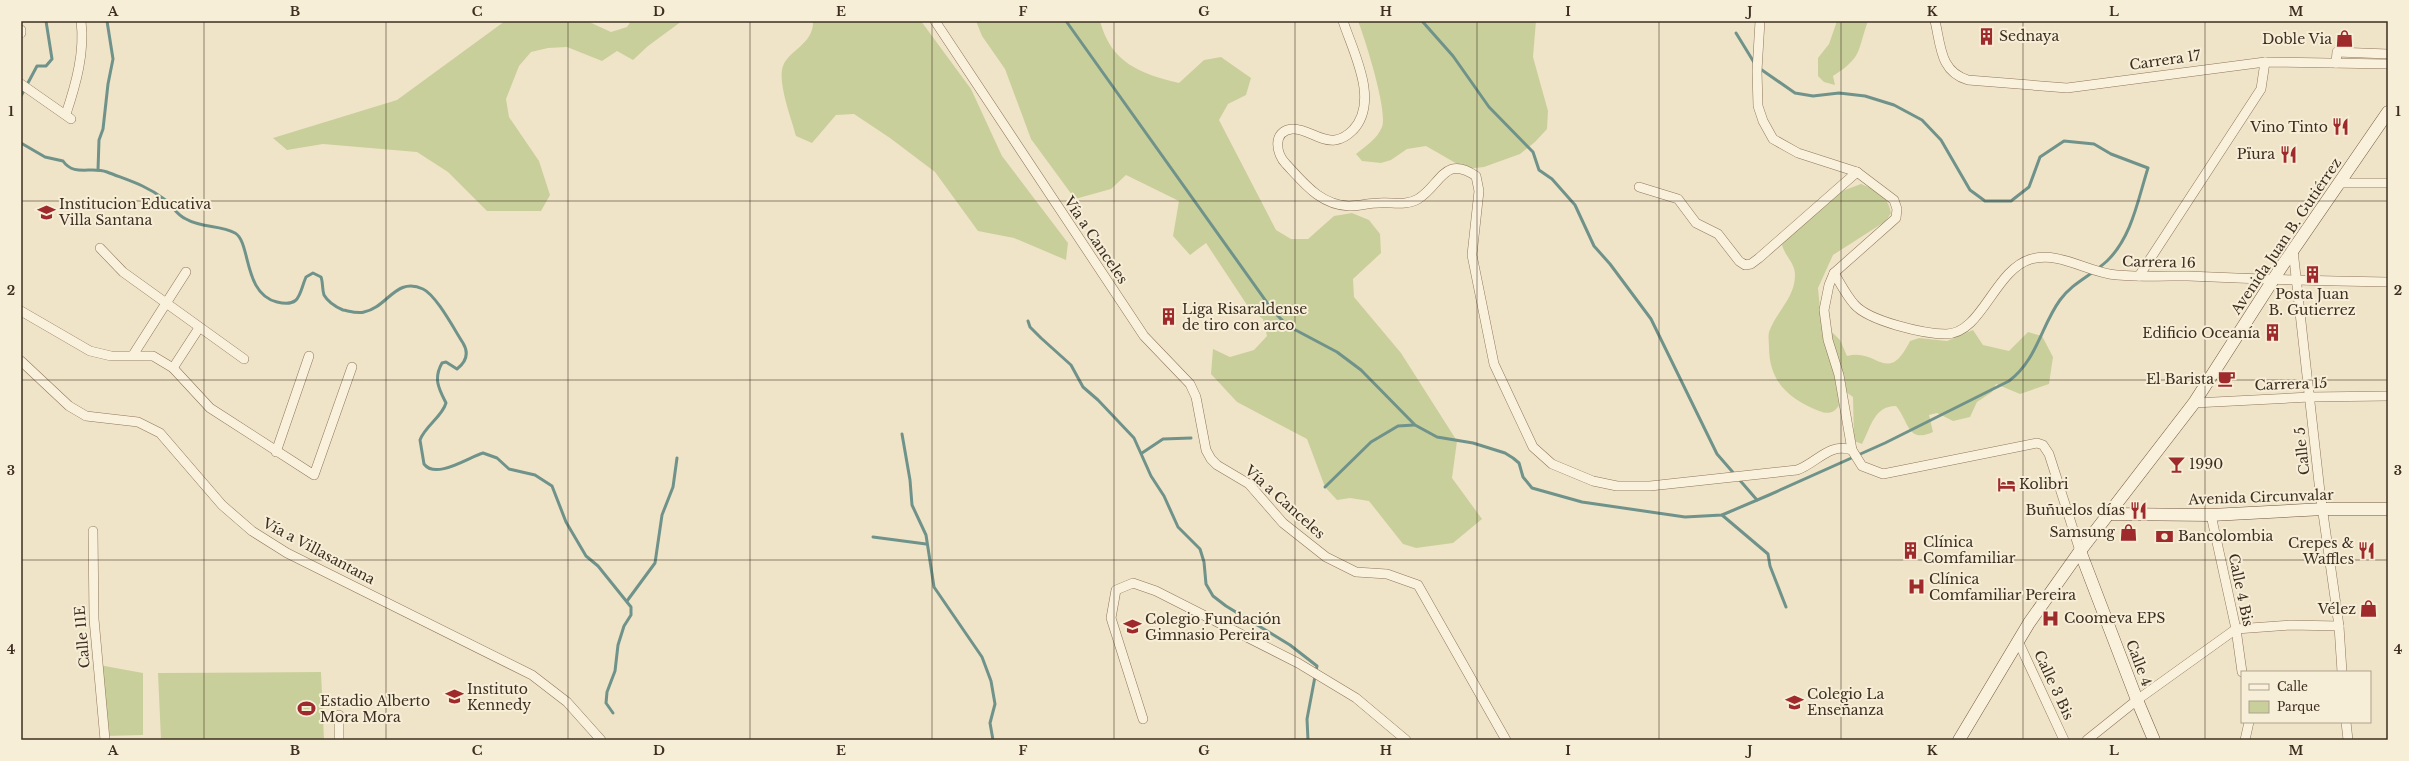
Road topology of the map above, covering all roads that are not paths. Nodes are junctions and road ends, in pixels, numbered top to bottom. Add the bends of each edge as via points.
1 (81, 21) edge
2 (935, 21) edge
3 (1342, 21) edge
4 (1760, 21) edge
5 (1935, 21) edge
6 (2388, 54) edge
7 (2265, 62) junction
8 (2336, 64) junction
9 (2388, 64) edge
10 (21, 84) edge
11 (2388, 112) edge
12 (1857, 172) junction
13 (2339, 183) junction
14 (2388, 183) edge
15 (1639, 187) dead end
16 (100, 248) dead end
17 (2293, 250) junction
18 (186, 272) dead end
19 (1834, 273) junction
20 (2139, 276) junction
21 (2273, 280) junction
22 (2297, 280) junction
23 (2388, 282) edge
24 (167, 304) junction
25 (21, 311) edge
26 (199, 328) junction
27 (133, 356) junction
28 (309, 356) dead end
29 (244, 358) dead end
30 (21, 361) edge
31 (352, 367) dead end
32 (173, 368) junction
33 (2388, 396) edge
34 (2310, 397) junction
35 (2194, 403) junction
36 (1852, 450) junction
37 (276, 452) junction
38 (2134, 483) junction
39 (2324, 509) junction
40 (2388, 509) edge
41 (2110, 514) junction
42 (2136, 514) junction
43 (2211, 515) junction
44 (93, 532) dead end
45 (2080, 551) junction
46 (2339, 626) junction
47 (2236, 629) junction
48 (2018, 641) junction
49 (2242, 671) edge
50 (2342, 671) edge
51 (2137, 700) junction
52 (339, 715) dead end
53 (1143, 720) dead end
54 (2249, 723) edge
55 (2346, 723) edge
56 (105, 740) edge
57 (339, 740) edge
58 (601, 740) edge
59 (1406, 740) edge
60 (1506, 740) edge
61 (1960, 740) edge
62 (2064, 740) edge
63 (2087, 740) edge
64 (2154, 740) edge
65 (2245, 740) edge
66 (2348, 740) edge

1 - 10 street via 83,35 80,57 68,116
2 - 60 street, Vía a Canceles via 1144,336 1190,384 1196,397 1210,459 1249,484 1283,523 1331,560 1356,572 1387,574 1418,585
3 - 36 street via 1363,85 1365,100 1359,121 1348,136 1336,140 1329,140 1300,129 1290,130 1279,138 1279,156 1318,196 1336,205 1405,203 1418,199 1440,175 1453,168 1466,169 1476,176 1479,191 1472,255 1494,364 1534,447 1552,464 1594,481 1618,486 1650,486 1797,470 1833,449 1844,447
4 - 12 street via 1756,71 1758,106 1773,139 1798,153
5 - 7 street, Carrera 17 via 1945,61 1950,70 1968,80 2067,88
6 - 8 street via 2338,52
7 - 8 street, Carrera 17
7 - 20 street via 2261,89
8 - 9 street, Carrera 17
11 - 13 main road, Avenida Juan B. Gutiérrez
12 - 15 street via 1759,258 1745,265 1718,234 1696,223 1678,199
12 - 19 street via 1894,200 1896,218
13 - 14 street
13 - 17 main road, Avenida Juan B. Gutiérrez
16 - 24 street via 123,272
17 - 21 main road, Avenida Juan B. Gutiérrez
17 - 22 street, Calle 5
18 - 24 street
19 - 20 street, Carrera 16 via 1854,305 1874,317 1931,333 1956,333 1964,329 2011,270 2030,259 2053,258 2116,275
19 - 36 street via 1824,310 1828,340 1840,375
20 - 21 street, Carrera 16
21 - 22 street, Carrera 16
21 - 35 main road, Avenida Juan B. Gutiérrez
22 - 23 street, Carrera 16
22 - 34 street, Calle 5
24 - 26 street
24 - 27 street
25 - 27 street via 90,351 110,356
26 - 29 street
26 - 32 street
27 - 32 street via 153,356
28 - 37 street
30 - 58 street, Vía a Villasantana via 65,402 86,416 138,422 160,433 222,506 275,546 532,675 567,702
31 - 37 street via 314,475
32 - 37 street via 210,408
33 - 34 street, Carrera 15
34 - 35 street, Carrera 15
34 - 39 street, Calle 5
35 - 38 main road, Avenida Juan B. Gutiérrez
36 - 45 street via 1862,466 1883,474 2037,444 2043,445 2049,454
38 - 41 main road, Avenida Juan B. Gutiérrez
38 - 42 main road via 2129,500
39 - 40 main road, Avenida Circunvalar
39 - 43 main road, Avenida Circunvalar
39 - 46 street, Calle 5
41 - 42 main road, Avenida Circunvalar
41 - 45 main road
42 - 43 main road, Avenida Circunvalar
43 - 47 street, Calle 4 Bis
44 - 56 street, Calle 11E via 94,619
45 - 48 main road
45 - 51 main road, Calle 4
46 - 47 street via 2290,624
46 - 50 street, Calle 5
47 - 49 street, Calle 4 Bis
47 - 51 street
48 - 61 main road
48 - 62 street, Calle 3 Bis
51 - 63 street
51 - 64 main road, Calle 4
52 - 57 street
53 - 59 street via 1111,618 1116,590 1133,582 1156,591 1298,663 1356,698
54 - 65 street
55 - 66 street

